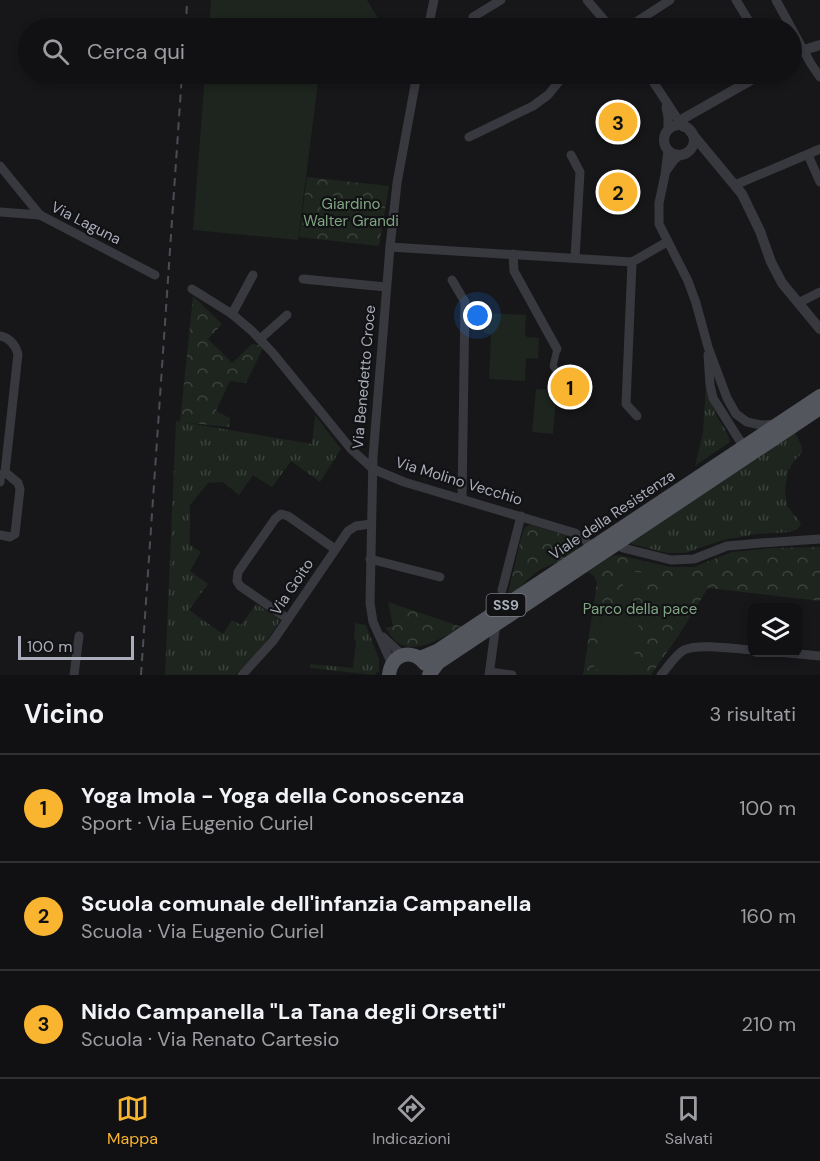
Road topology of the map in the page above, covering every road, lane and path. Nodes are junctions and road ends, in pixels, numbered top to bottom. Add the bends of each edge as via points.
1 (434, 0) edge
2 (501, 0) edge
3 (587, 0) edge
4 (670, 0) edge
5 (736, 0) edge
6 (776, 0) edge
7 (473, 17) dead end
8 (430, 18) edge
9 (602, 18) edge
10 (642, 18) edge
11 (747, 18) edge
12 (786, 18) edge
13 (820, 45) edge
14 (802, 46) edge
15 (804, 50) junction
16 (820, 77) edge
17 (415, 84) edge
18 (557, 84) edge
19 (654, 84) edge
20 (747, 84) edge
21 (664, 99) junction
22 (684, 126) junction
23 (668, 130) junction
24 (469, 137) dead end
25 (820, 149) edge
26 (668, 150) junction
27 (684, 154) junction
28 (571, 155) dead end
29 (808, 155) junction
30 (713, 159) junction
31 (0, 166) edge
32 (665, 172) junction
33 (820, 182) edge
34 (735, 185) junction
35 (0, 212) edge
36 (40, 215) junction
37 (667, 242) junction
38 (390, 247) junction
39 (513, 254) junction
40 (575, 258) junction
41 (632, 262) junction
42 (155, 275) dead end
43 (253, 275) dead end
44 (303, 279) dead end
45 (452, 280) dead end
46 (386, 287) junction
47 (192, 289) dead end
48 (820, 292) edge
49 (798, 303) junction
50 (232, 314) junction
51 (287, 315) dead end
52 (820, 329) edge
53 (0, 336) edge
54 (260, 339) junction
55 (708, 347) junction
56 (556, 349) joint
57 (567, 388) dead end
58 (820, 396) edge
59 (820, 408) edge
60 (637, 416) dead end
61 (778, 424) junction
62 (748, 445) junction
63 (373, 469) junction
64 (5, 472) junction
65 (12, 480) junction
66 (0, 484) edge
67 (462, 498) junction
68 (521, 516) junction
69 (371, 524) junction
70 (0, 535) edge
71 (820, 539) edge
72 (617, 543) junction
73 (335, 549) junction
74 (591, 549) junction
75 (370, 559) junction
76 (440, 577) dead end
77 (502, 590) dead end
78 (288, 619) junction
79 (496, 624) junction
80 (377, 631) junction
81 (79, 636) dead end
82 (471, 641) junction
83 (748, 650) edge
84 (492, 654) junction
85 (802, 654) edge
86 (413, 656) junction
87 (820, 656) edge
88 (389, 671) edge
89 (490, 673) edge
90 (74, 675) edge
91 (242, 675) edge
92 (429, 675) edge
93 (512, 675) edge
94 (661, 675) edge

1 - 8 street
2 - 7 street
3 - 9 street
4 - 10 street
5 - 11 street
6 - 12 street
13 - 15 street
14 - 15 street
15 - 16 street
17 - 38 street, Via Benedetto Croce
18 - 24 street via 533,106
19 - 21 street
20 - 22 street
21 - 22 street
21 - 23 street
22 - 23 street
22 - 27 street via 692,134 693,144
22 - 30 street
23 - 26 street via 664,138
25 - 29 street
26 - 27 street
26 - 32 street
27 - 30 street via 697,151
27 - 32 street
28 - 40 street via 580,172
29 - 33 street
29 - 34 street
30 - 34 street
31 - 36 street
32 - 37 street via 658,217
34 - 49 street via 747,203 778,276
35 - 36 street, Via Laguna
36 - 42 street, Via Laguna
37 - 41 street
37 - 55 street via 688,281
38 - 39 street
38 - 46 street, Via Benedetto Croce
39 - 40 street
39 - 56 street via 514,271
40 - 41 street
41 - 60 street via 626,404
43 - 50 street
44 - 46 street, Via Benedetto Croce
45 - 67 street via 465,302
46 - 63 street, Via Benedetto Croce
47 - 50 street, Via Molino Vecchio
48 - 49 street
49 - 52 street
50 - 54 street, Via Molino Vecchio
51 - 54 street
53 - 64 street via 12,341 18,354
54 - 63 street, Via Molino Vecchio via 351,449
55 - 61 street via 736,414 747,422
55 - 62 street via 713,398
56 - 57 street via 553,366
58 - 61 main road, Viale della Resistenza / SS9
59 - 62 main road, Viale della Resistenza / SS9
61 - 62 main road, Viale della Resistenza / SS9
62 - 72 main road, Viale della Resistenza / SS9
62 - 74 main road, Viale della Resistenza / SS9
63 - 67 street, Via Molino Vecchio
63 - 69 street, Via Benedetto Croce
64 - 65 street
64 - 66 street
65 - 66 street
65 - 70 street via 20,489 15,534
67 - 68 street, Via Molino Vecchio
68 - 74 street, Via Molino Vecchio via 580,535
68 - 77 street
69 - 73 street, Via Goito via 350,529
69 - 75 street, Via Benedetto Croce
71 - 72 street via 727,546 694,559 671,560
72 - 79 main road, Viale della Resistenza / SS9
73 - 78 street, Via Goito
73 - 78 street via 281,514 248,558 237,576 238,583
74 - 86 main road, Viale della Resistenza / SS9 via 437,651
75 - 76 street
75 - 80 street, Via Benedetto Croce via 370,603
78 - 91 street, Via Goito
79 - 82 main road, Viale della Resistenza / SS9
79 - 84 street
80 - 86 street via 399,652
80 - 88 street, Via Benedetto Croce via 390,660
81 - 90 street
82 - 84 street via 484,644
82 - 92 main road, Viale della Resistenza / SS9 via 438,663
83 - 94 street via 692,647 682,650
84 - 89 street
85 - 87 street
86 - 88 main road, Viale della Resistenza via 396,659
86 - 92 main road, Viale della Resistenza via 426,665
89 - 93 street

